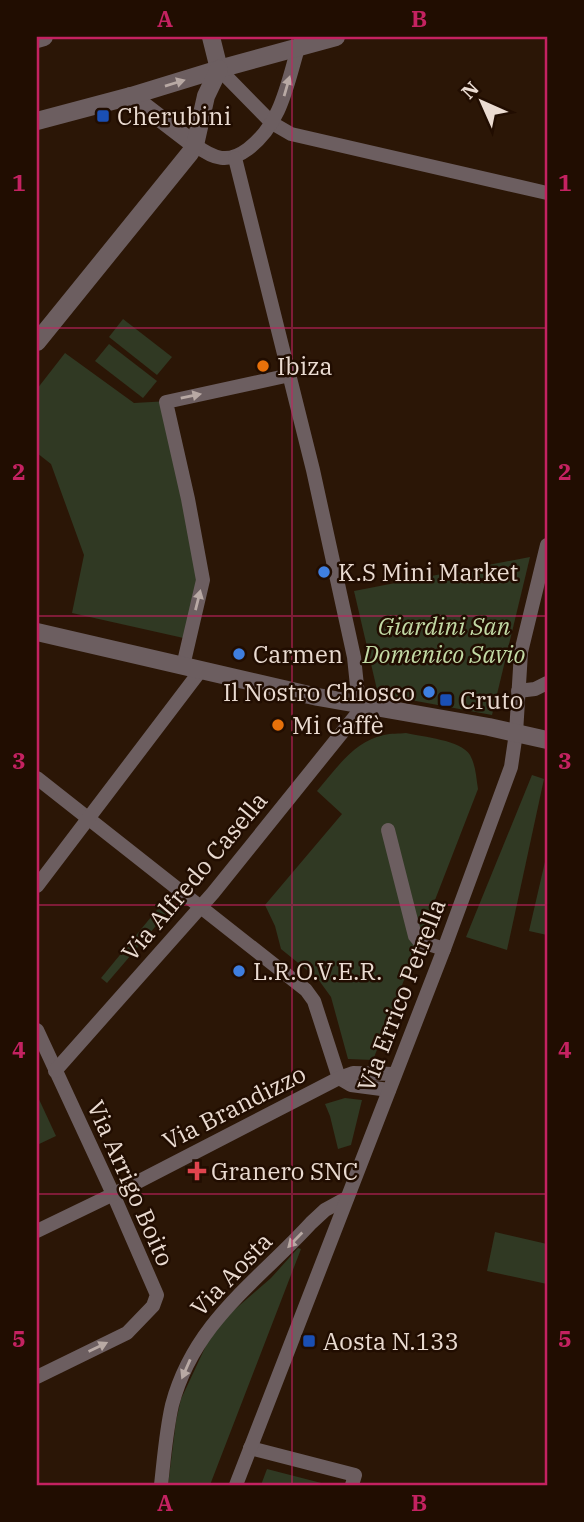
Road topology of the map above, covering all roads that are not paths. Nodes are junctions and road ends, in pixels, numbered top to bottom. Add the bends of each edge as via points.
1 (44, 37) edge
2 (211, 37) edge
3 (336, 37) edge
4 (37, 39) edge
5 (298, 48) junction
6 (217, 63) junction
7 (131, 96) junction
8 (37, 121) edge
9 (272, 123) junction
10 (195, 145) junction
11 (234, 158) junction
12 (547, 193) edge
13 (37, 342) edge
14 (290, 375) junction
15 (547, 545) edge
16 (37, 632) edge
17 (183, 666) junction
18 (201, 670) junction
19 (547, 683) edge
20 (518, 691) junction
21 (359, 705) junction
22 (516, 733) junction
23 (547, 740) edge
24 (37, 778) edge
25 (88, 819) junction
26 (388, 830) dead end
27 (37, 886) edge
28 (200, 907) junction
29 (444, 949) junction
30 (37, 1030) edge
31 (55, 1071) junction
32 (396, 1074) junction
33 (339, 1078) junction
34 (389, 1090) junction
35 (113, 1194) junction
36 (347, 1198) junction
37 (37, 1231) edge
38 (37, 1377) edge
39 (250, 1448) junction
40 (162, 1485) edge
41 (236, 1485) edge
42 (352, 1485) edge

1 - 4 street
2 - 6 street
3 - 5 street
5 - 6 street
9 -> 5 street
7 -> 6 street
6 - 9 street
6 - 10 street
7 - 8 street
7 - 10 street
9 - 11 street
9 - 12 street via 291,134
10 - 11 street via 216,157
10 - 13 street
11 - 14 street
17 -> 14 street via 203,580 166,402
14 - 21 street via 354,657
15 - 20 street, Via Errico Petrella via 521,652
16 - 17 street
17 - 18 street
18 - 21 street
18 - 25 street
19 - 20 street
20 - 22 street, Via Errico Petrella
21 - 22 street
21 - 28 street, Via Alfredo Casella via 358,714
22 - 23 street
22 - 29 street, Via Errico Petrella via 511,767
24 - 25 street
25 - 27 street
25 - 28 street
26 - 29 street via 415,936
28 - 31 street, Via Alfredo Casella
28 - 33 street via 306,990 314,1001
29 - 32 street, Via Errico Petrella
30 - 31 street, Via Arrigo Boito
31 - 35 street, Via Arrigo Boito
32 - 33 street, Via Brandizzo via 353,1073
32 - 34 street, Via Errico Petrella
33 - 34 street via 351,1085
33 - 35 street, Via Brandizzo
34 - 36 street, Via Errico Petrella
35 - 37 street, Via Brandizzo
38 -> 35 street, Via Arrigo Boito via 127,1333 153,1306 157,1295
36 - 39 street, Via Errico Petrella
36 -> 40 street, Via Aosta via 311,1223 205,1333 173,1402
39 - 41 street, Via Errico Petrella
39 - 42 street via 355,1475

